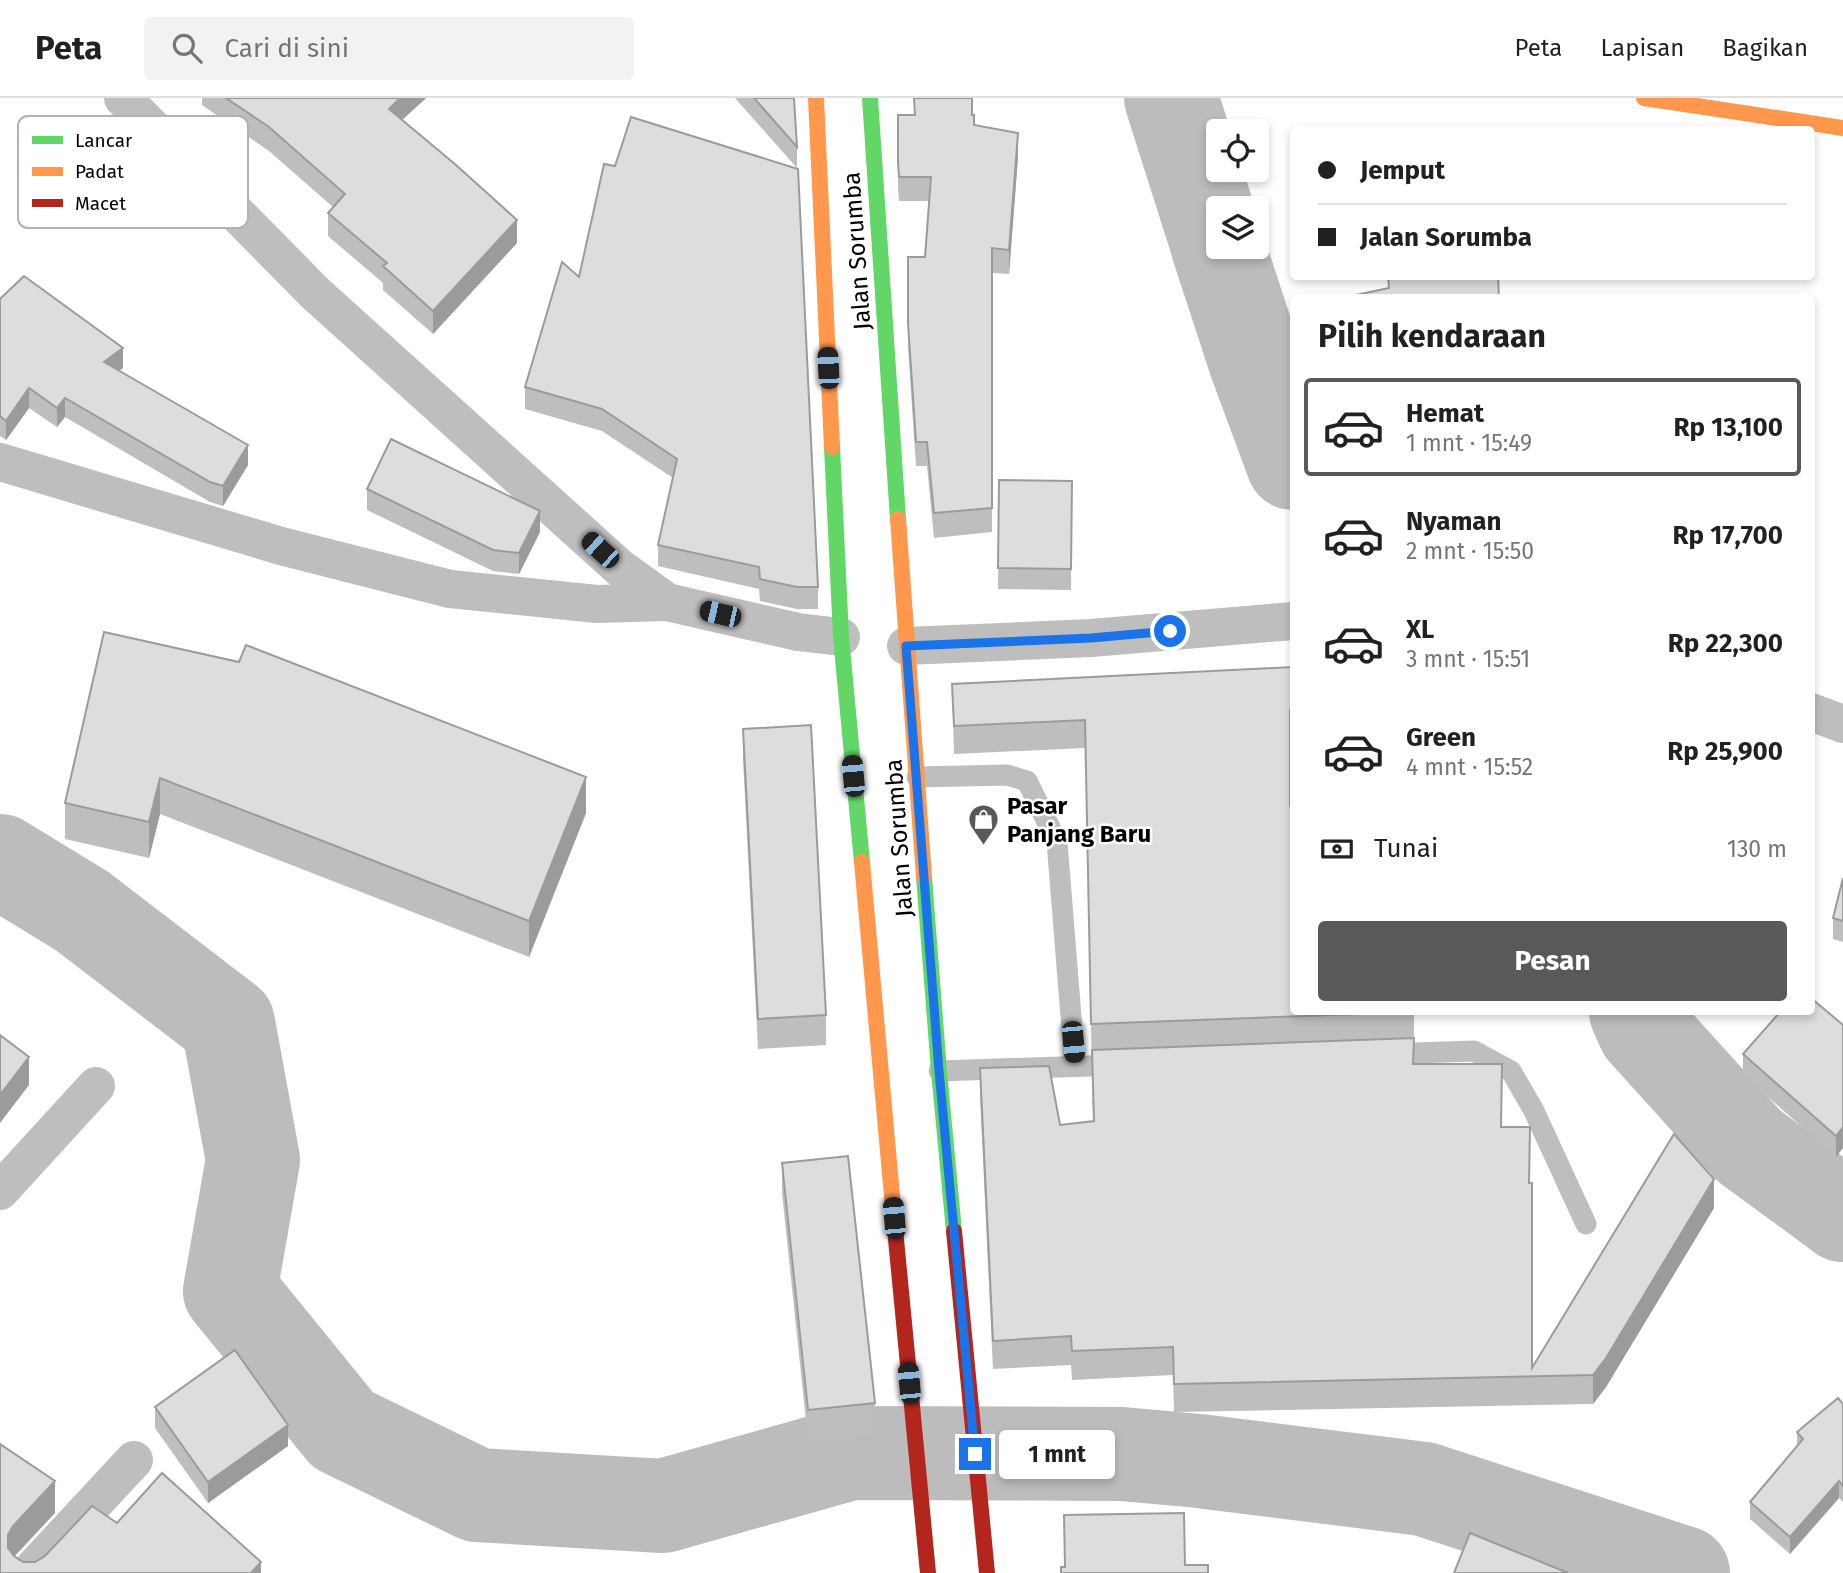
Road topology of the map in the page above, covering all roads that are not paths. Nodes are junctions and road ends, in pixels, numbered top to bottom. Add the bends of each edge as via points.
1 (123, 98) edge
2 (816, 98) edge
3 (870, 98) edge
4 (1644, 98) edge
5 (141, 116) edge
6 (1843, 128) edge
7 (248, 225) edge
8 (0, 462) edge
9 (667, 601) junction
10 (1290, 621) edge
11 (841, 637) junction
12 (906, 646) junction
13 (1815, 714) edge
14 (1843, 724) edge
15 (917, 777) junction
16 (1364, 1055) edge
17 (1144, 1064) edge
18 (1075, 1066) junction
19 (939, 1071) junction
20 (96, 1086) dead end
21 (0, 1191) edge
22 (1586, 1224) dead end
23 (135, 1460) dead end
24 (29, 1573) edge
25 (928, 1573) edge
26 (987, 1573) edge

1 - 5 street
2 - 11 street
3 - 12 street, Jalan Sorumba
4 - 6 street
7 - 9 street via 315,293 620,568
8 - 9 street via 281,546 450,589 597,604
9 - 11 street via 798,632
10 - 12 street via 1091,638
11 - 25 street via 882,1025
12 - 15 street, Jalan Sorumba
13 - 14 street
15 - 18 lane via 1007,775 1027,781 1057,842
15 - 19 street, Jalan Sorumba via 930,1023
16 - 22 lane via 1474,1051 1511,1071
17 - 18 lane
18 - 19 lane
19 - 26 street, Jalan Sorumba
20 - 21 street
23 - 24 street

